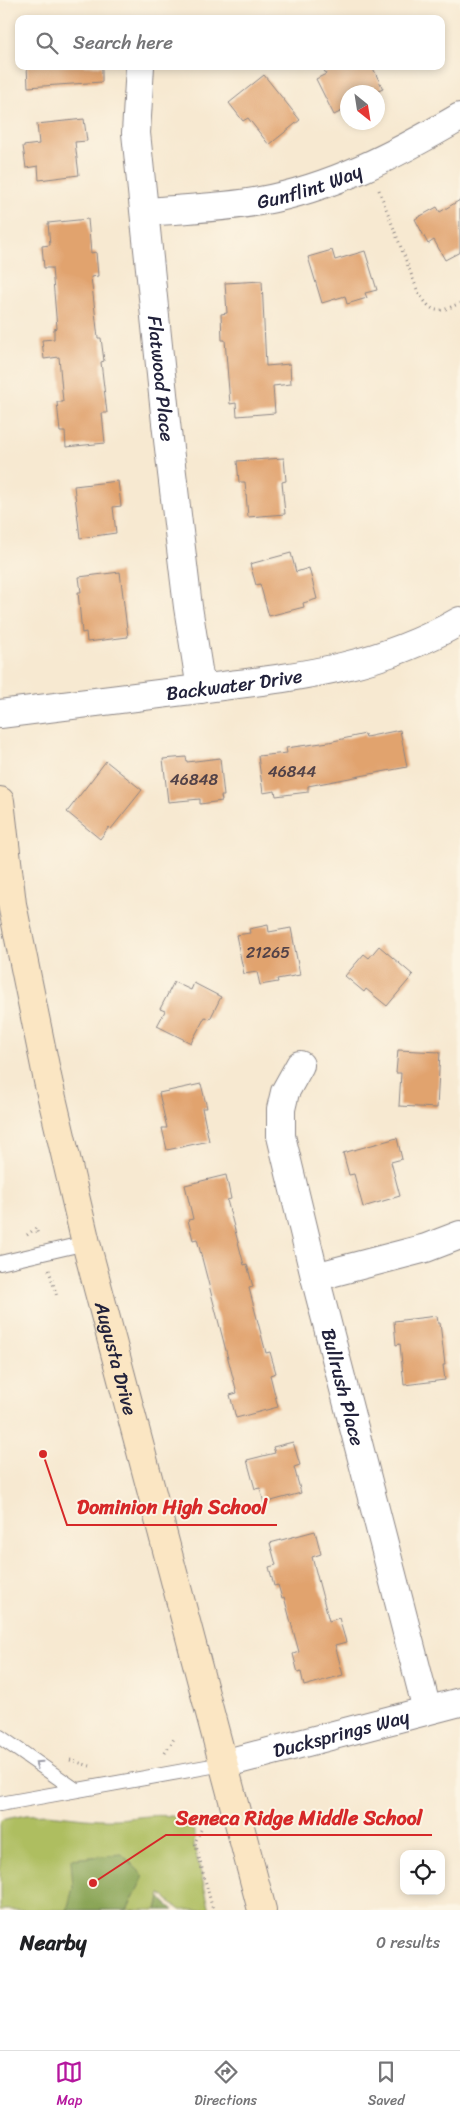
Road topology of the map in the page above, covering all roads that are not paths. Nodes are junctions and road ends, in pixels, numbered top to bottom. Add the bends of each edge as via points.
1 (140, 70) edge
2 (460, 117) edge
3 (146, 212) junction
4 (460, 620) edge
5 (200, 688) junction
6 (0, 714) edge
7 (0, 801) edge
8 (300, 1065) dead end
9 (460, 1234) edge
10 (86, 1243) junction
11 (0, 1263) edge
12 (316, 1277) junction
13 (460, 1702) edge
14 (427, 1710) junction
15 (0, 1737) edge
16 (223, 1764) junction
17 (76, 1790) junction
18 (0, 1804) edge
19 (262, 1910) edge

1 - 3 street, Flatwood Place via 136,133
2 - 3 street, Gunflint Way via 369,167 293,193 227,206
3 - 5 street, Flatwood Place via 166,422
4 - 5 street, Backwater Drive via 411,646 352,665 298,676
5 - 6 street, Backwater Drive
7 - 10 street, Augusta Drive via 12,904 48,1081
8 - 12 street, Bullrush Place via 285,1092 281,1109 282,1136
9 - 12 street via 426,1248
10 - 11 lane
10 - 16 street, Augusta Drive
12 - 14 street, Bullrush Place
13 - 14 street, Ducksprings Way
14 - 16 street, Ducksprings Way
17 -> 15 lane
16 - 17 lane
16 - 19 street, Augusta Drive
17 - 18 lane

